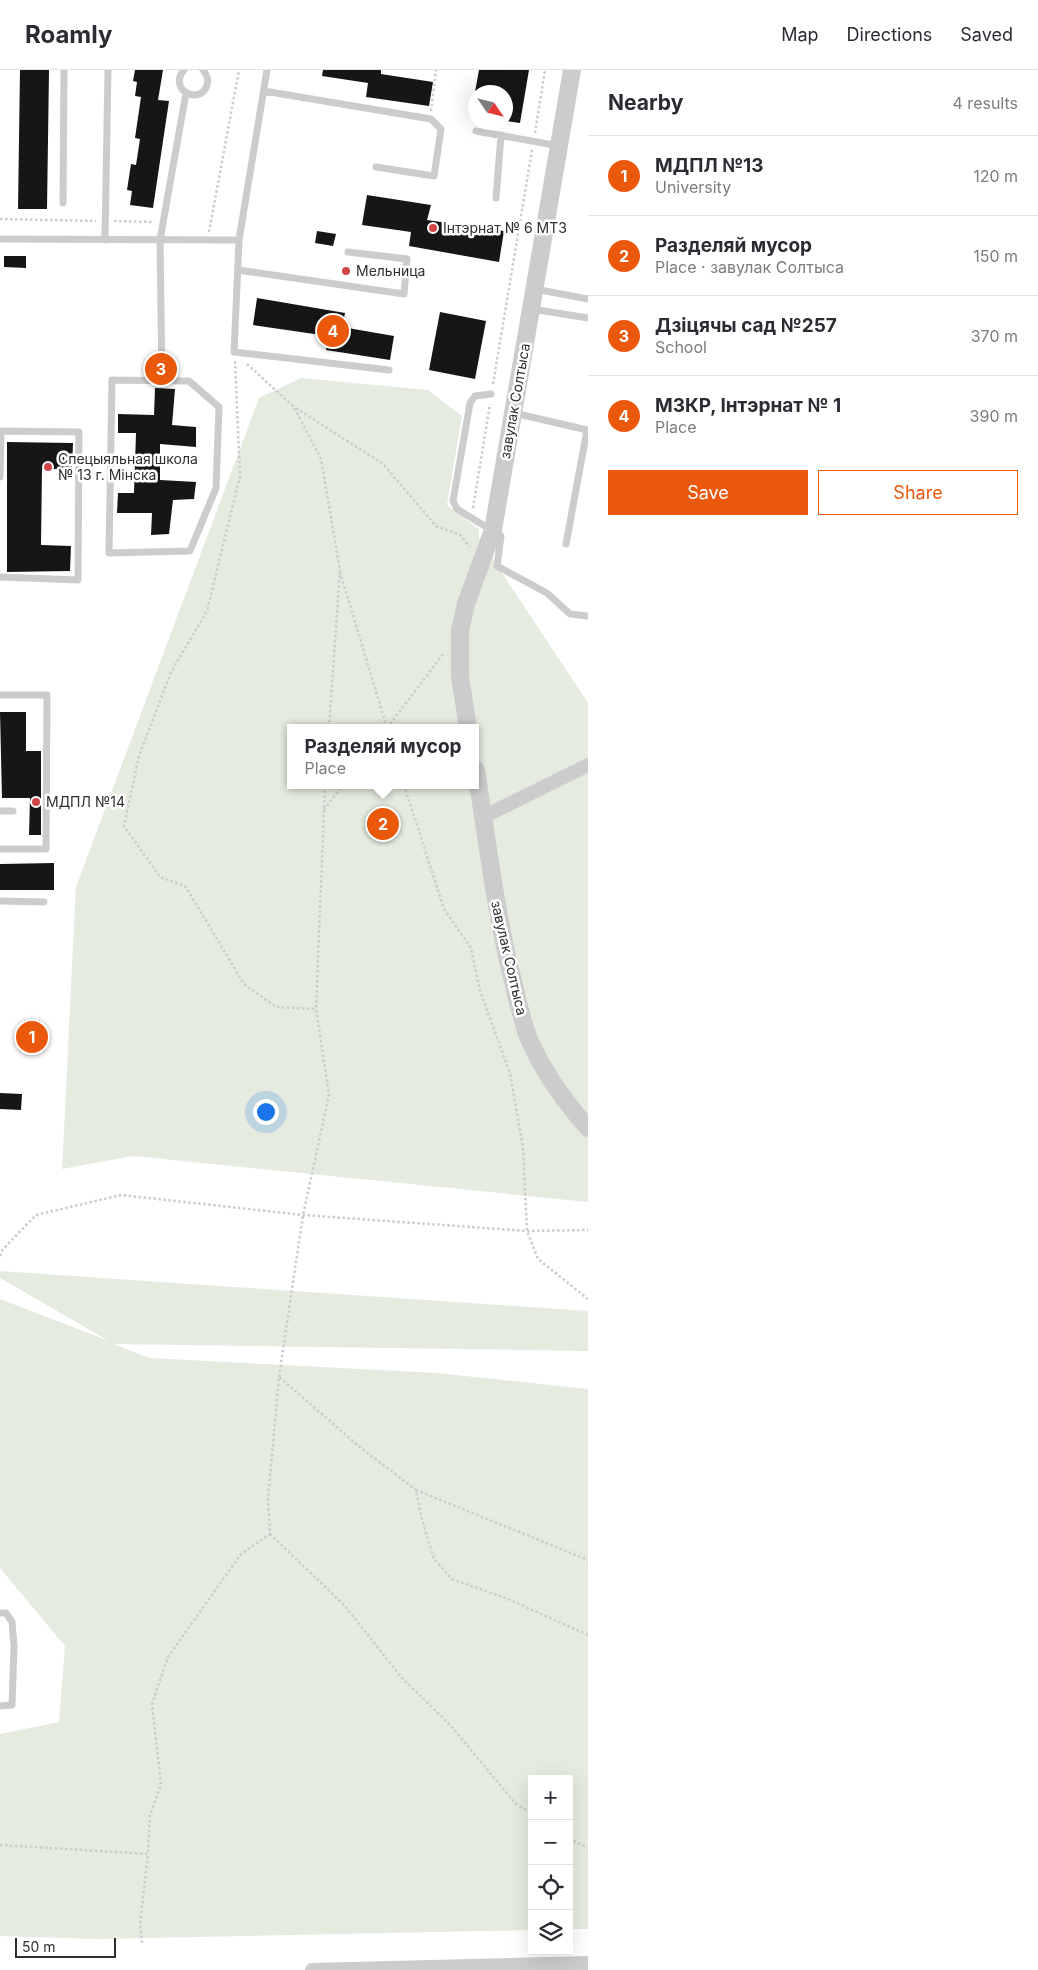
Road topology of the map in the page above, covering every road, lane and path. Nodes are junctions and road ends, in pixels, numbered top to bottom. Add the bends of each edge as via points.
1 (64, 70) edge
2 (108, 70) edge
3 (184, 70) edge
4 (203, 70) edge
5 (239, 70) edge
6 (267, 70) edge
7 (436, 70) edge
8 (545, 70) edge
9 (572, 70) edge
10 (264, 91) junction
11 (186, 93) junction
12 (431, 119) junction
13 (476, 131) dead end
14 (501, 135) junction
15 (533, 141) junction
16 (560, 146) junction
17 (376, 167) dead end
18 (496, 198) dead end
19 (63, 203) dead end
20 (0, 219) edge
21 (106, 221) junction
22 (164, 222) junction
23 (0, 239) edge
24 (105, 240) junction
25 (160, 240) junction
26 (208, 240) junction
27 (239, 240) junction
28 (348, 252) dead end
29 (238, 270) junction
30 (535, 289) junction
31 (588, 299) edge
32 (531, 309) junction
33 (588, 318) edge
34 (234, 352) junction
35 (389, 370) dead end
36 (162, 380) junction
37 (491, 394) junction
38 (294, 407) junction
39 (513, 413) junction
40 (0, 476) edge
41 (472, 519) junction
42 (493, 530) junction
43 (566, 544) dead end
44 (481, 563) junction
45 (340, 570) junction
46 (0, 577) edge
47 (588, 616) edge
48 (460, 632) junction
49 (0, 695) edge
50 (329, 724) edge
51 (386, 724) edge
52 (390, 724) edge
53 (467, 724) edge
54 (588, 764) edge
55 (325, 789) edge
56 (340, 789) edge
57 (405, 789) edge
58 (479, 789) edge
59 (0, 811) edge
60 (13, 811) dead end
61 (324, 811) junction
62 (483, 817) junction
63 (0, 849) edge
64 (0, 901) edge
65 (44, 902) dead end
66 (316, 1009) junction
67 (588, 1128) edge
68 (303, 1215) junction
69 (588, 1230) edge
70 (527, 1231) junction
71 (0, 1256) edge
72 (588, 1299) edge
73 (279, 1377) junction
74 (416, 1490) junction
75 (270, 1534) junction
76 (588, 1560) edge
77 (0, 1613) edge
78 (588, 1635) edge
79 (0, 1706) edge
80 (528, 1811) edge
81 (573, 1841) edge
82 (0, 1845) edge
83 (588, 1848) edge
84 (148, 1854) junction
85 (142, 1943) dead end
86 (588, 1963) edge
87 (312, 1970) edge

1 - 19 lane
2 - 21 lane
3 - 11 lane via 179,81
4 - 11 lane via 208,78 204,90 196,95
5 - 26 path
6 - 10 lane
7 - 12 path
8 - 15 path
9 - 16 street, завулак Солтыса
10 - 12 lane
10 - 27 lane
11 - 22 lane
12 - 17 lane via 441,129 434,176
13 - 14 lane
14 - 15 lane
14 - 18 lane
15 - 16 lane
15 - 37 path
16 - 30 street, завулак Солтыса
20 - 21 path
21 - 22 path
21 - 24 lane
22 - 25 lane
23 - 24 lane
24 - 25 lane
25 - 26 lane
25 - 36 lane
26 - 27 lane
27 - 29 lane
28 - 29 lane via 407,259 404,294
29 - 34 lane
30 - 31 lane
30 - 32 street, завулак Солтыса
32 - 33 lane
32 - 39 street, завулак Солтыса
34 - 35 lane
34 - 38 path
34 - 66 path via 240,476 207,611 171,672 161,697 139,756 124,826 160,877 185,886 244,984 276,1006
36 - 36 lane via 189,381 219,407 216,488 190,551 109,553 112,380
37 - 41 path
37 - 41 lane via 475,396 470,403 453,501 457,509
38 - 44 path via 384,464 436,526 460,535
38 - 45 path via 321,459
39 - 42 street, завулак Солтыса
39 - 43 lane via 587,430
40 - 46 lane via 1,431 79,432 78,580
41 - 42 lane
42 - 44 street, завулак Солтыса
42 - 47 lane via 501,536 497,566 547,593 570,614
44 - 48 street, завулак Солтыса
45 - 50 path
45 - 51 path
48 - 52 path
48 - 53 street, завулак Солтыса via 460,676
49 - 63 lane via 47,695 46,849
54 - 62 street
55 - 61 path
56 - 61 path
57 - 70 path via 444,909 471,948 480,991 510,1073 523,1148
58 - 62 street, завулак Солтыса
59 - 60 lane
61 - 66 path
62 - 67 street, завулак Солтыса via 500,927 530,1039 561,1094
64 - 65 lane
66 - 68 path via 330,1095
68 - 70 path
68 - 71 path via 121,1195 36,1215
68 - 73 path
69 - 70 path
70 - 72 path via 538,1259
73 - 74 path via 361,1448
73 - 75 path via 268,1499
74 - 76 path
74 - 78 path via 434,1559 452,1579 508,1599
75 - 80 path via 345,1606 401,1677 451,1726 515,1803
75 - 84 path via 242,1554 168,1657 152,1704 161,1785 150,1815
77 - 79 lane via 6,1613 12,1622 14,1646 12,1705
81 - 83 path
82 - 84 path
84 - 85 path via 140,1924
86 - 87 street

